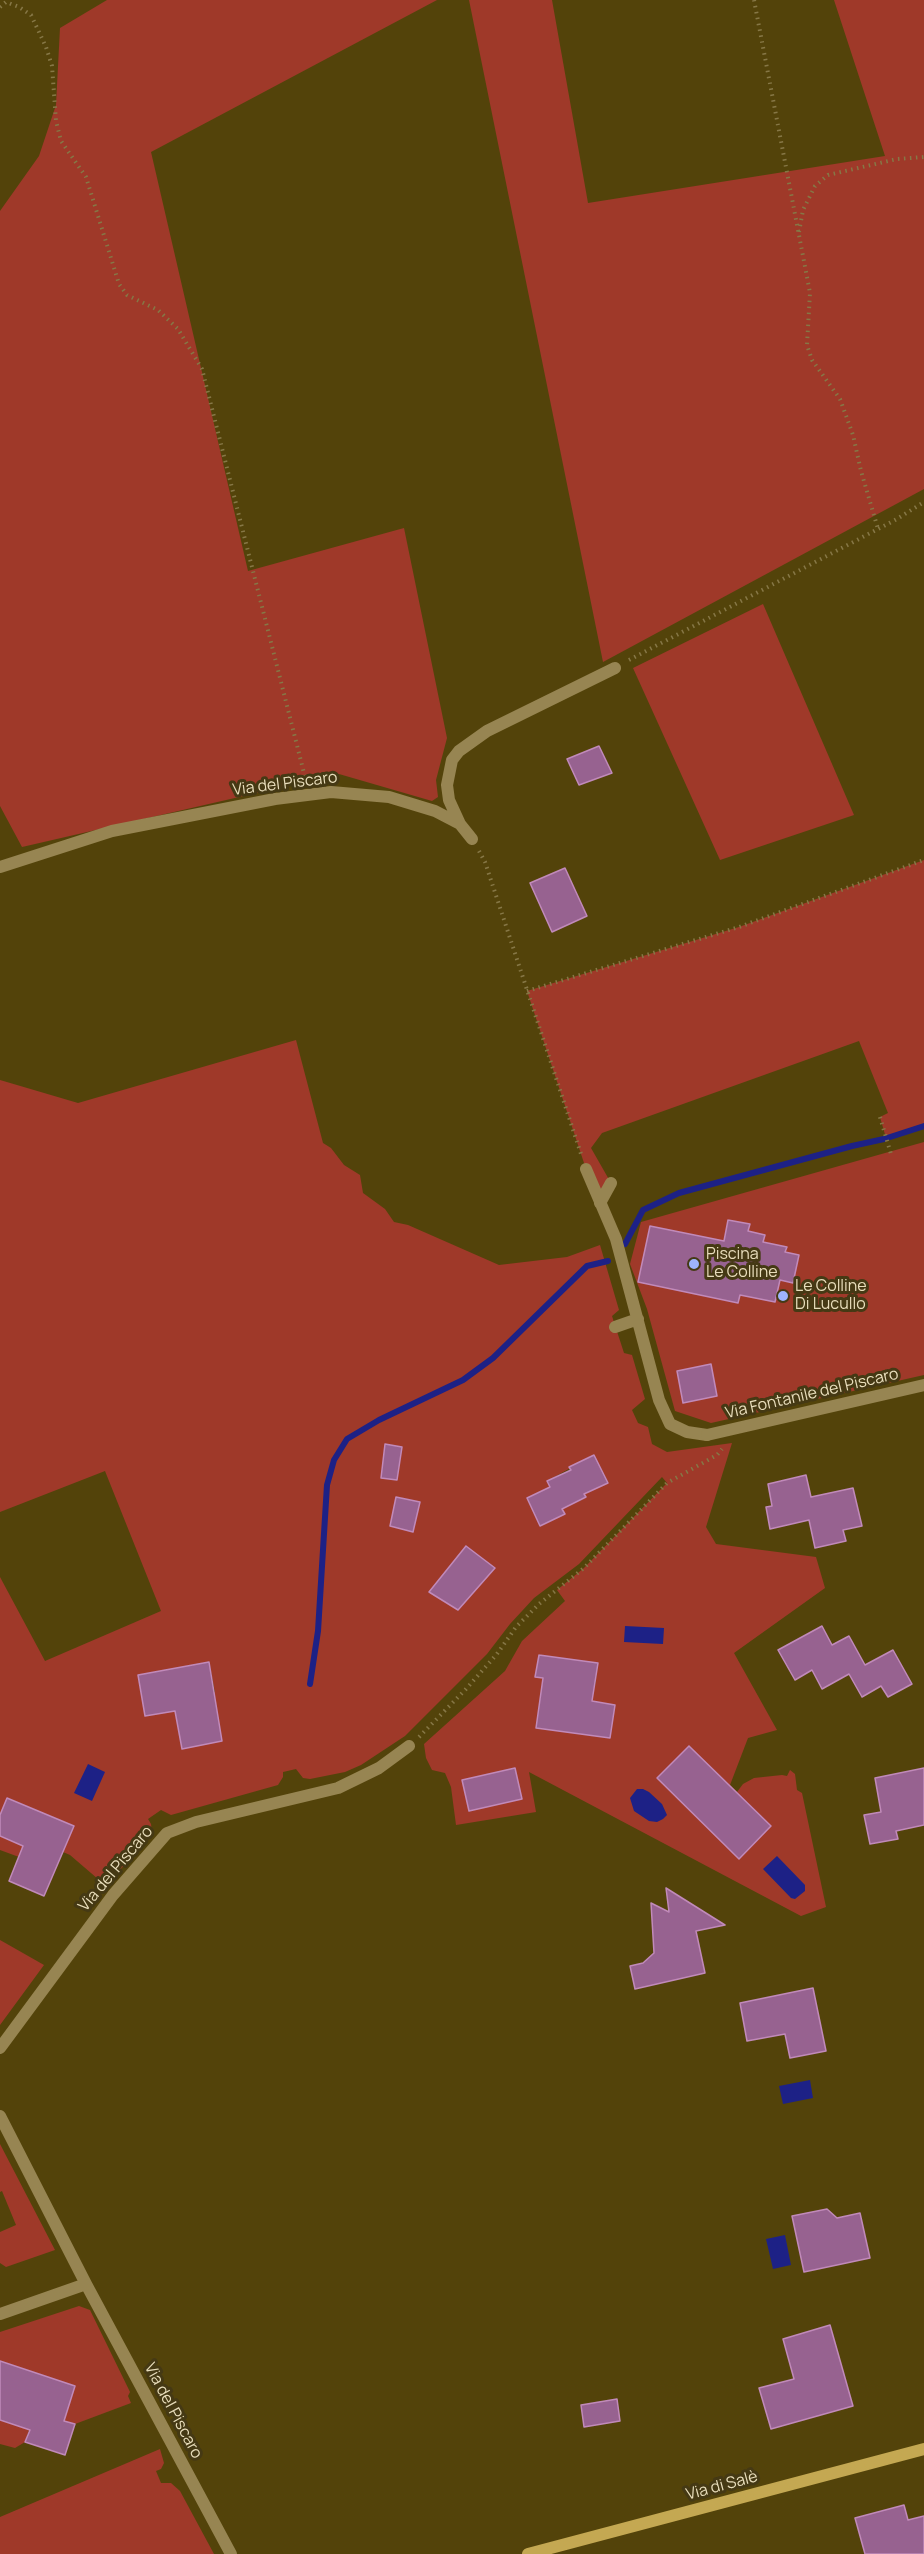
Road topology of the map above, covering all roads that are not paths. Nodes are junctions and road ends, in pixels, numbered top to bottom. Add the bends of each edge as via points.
1 (615, 668) road end
2 (460, 824) junction
3 (472, 838) road end
4 (0, 867) edge
5 (586, 1169) road end
6 (610, 1183) dead end
7 (600, 1203) junction
8 (638, 1319) junction
9 (615, 1326) dead end
10 (924, 1386) edge
11 (410, 1746) road end
12 (0, 2048) edge
13 (0, 2116) edge
14 (86, 2284) junction
15 (0, 2314) edge
16 (924, 2449) edge
17 (231, 2554) edge
18 (528, 2554) edge

1 - 2 street via 487,731 459,751 447,785
2 - 3 street, Via del Piscaro
2 - 4 street, Via del Piscaro via 435,811 389,797 331,792 112,831
5 - 7 street
6 - 7 street
7 - 8 street via 616,1239
8 - 9 street
8 - 10 street, Via Fontanile del Piscaro via 659,1400 670,1424 687,1432 707,1435
11 - 12 street, Via del Piscaro via 379,1768 338,1788 187,1824 167,1833 113,1894
13 - 14 street, Via del Piscaro
14 - 15 street
14 - 17 street, Via del Piscaro
16 - 18 main road, Via di Salè

